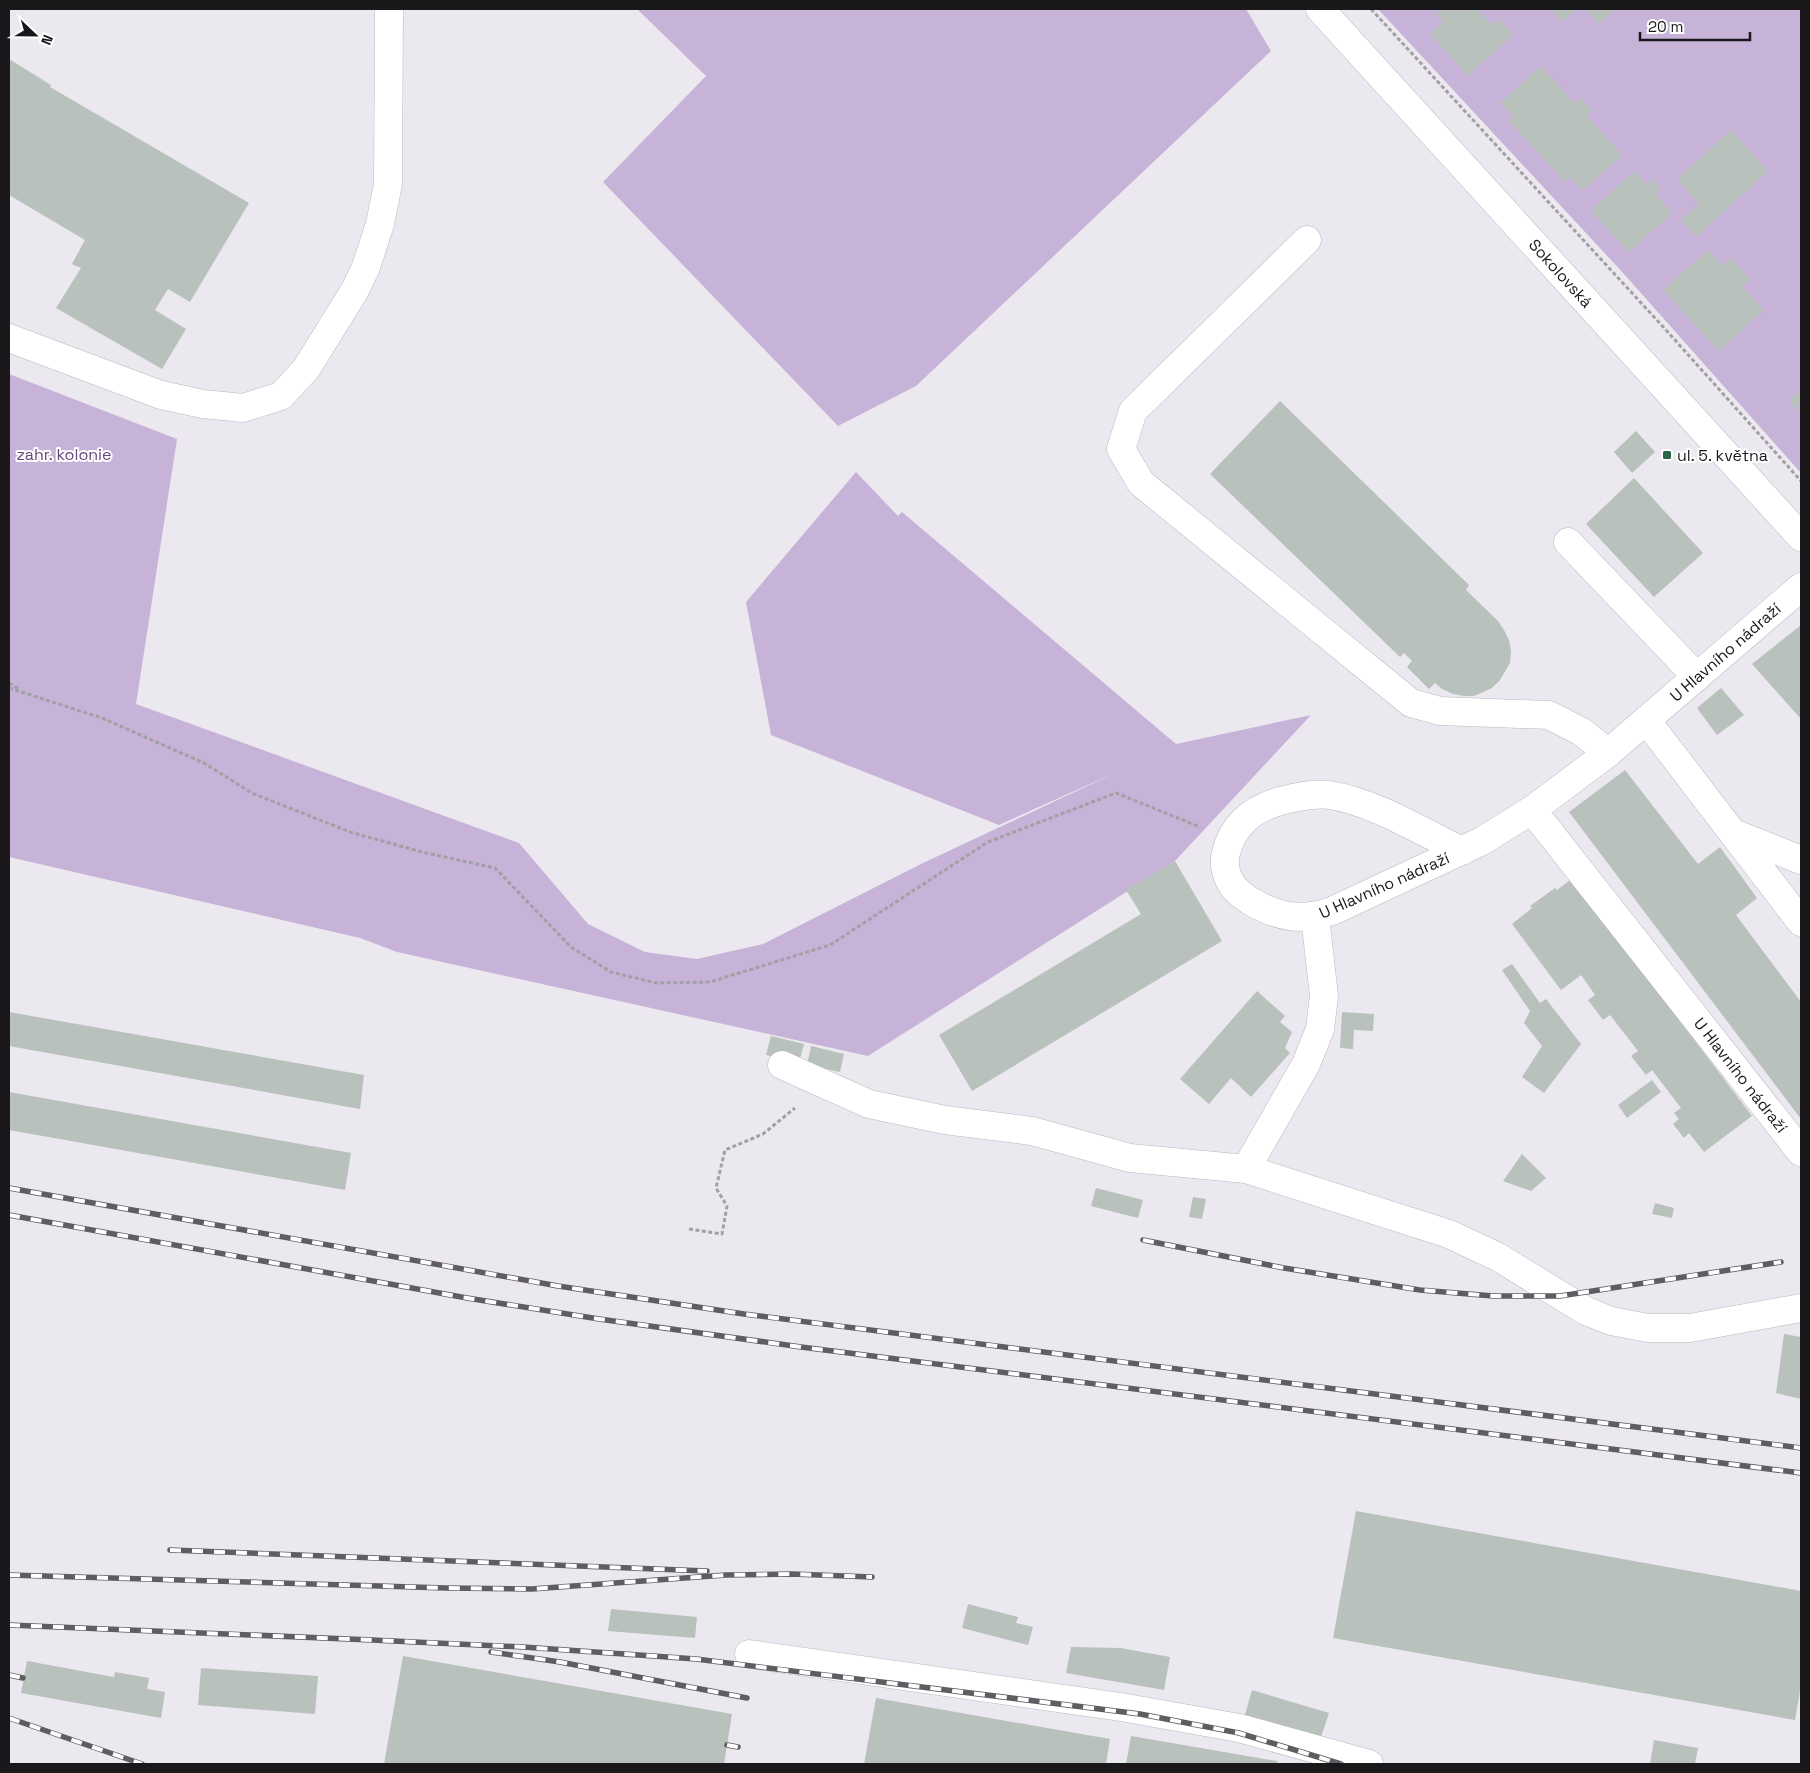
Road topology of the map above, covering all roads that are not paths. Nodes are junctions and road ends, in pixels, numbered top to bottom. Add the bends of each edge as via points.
1 (389, 9) edge
2 (1320, 9) edge
3 (1308, 240) dead end
4 (9, 338) edge
5 (1801, 537) edge
6 (1568, 542) dead end
7 (1801, 587) edge
8 (1697, 677) junction
9 (1646, 720) junction
10 (1608, 753) junction
11 (1532, 810) junction
12 (1733, 833) junction
13 (1462, 851) junction
14 (1801, 860) edge
15 (1315, 916) junction
16 (1801, 922) edge
17 (782, 1066) dead end
18 (1801, 1152) edge
19 (1246, 1169) junction
20 (1801, 1308) edge
21 (749, 1654) dead end
22 (1368, 1764) edge

1 - 4 street via 388,184 380,224 355,290 306,369 281,396 243,408 203,404 161,395
2 - 5 street, Sokolovská
3 - 10 street via 1133,411 1121,449 1126,458 1141,483 1411,703 1440,712 1549,715 1582,732
6 - 8 street
7 - 8 street, U Hlavního nádraží
8 - 9 street, U Hlavního nádraží
9 - 10 street, U Hlavního nádraží
9 - 12 street
10 - 11 street, U Hlavního nádraží
11 - 13 street, U Hlavního nádraží
11 - 18 street, U Hlavního nádraží
12 - 14 street
12 - 16 street
13 - 15 street, U Hlavního nádraží
13 - 15 street, U Hlavního nádraží via 1373,808 1344,798 1298,796 1266,805 1238,825 1229,839 1224,858 1226,872 1242,896 1270,911 1298,917
15 - 19 street via 1324,996 1320,1030 1306,1064
17 - 19 street via 869,1104 945,1120 1032,1131 1130,1158
19 - 20 street via 1449,1234 1498,1257 1586,1311 1611,1321 1648,1328 1690,1328
21 - 22 street via 1120,1707 1230,1726

